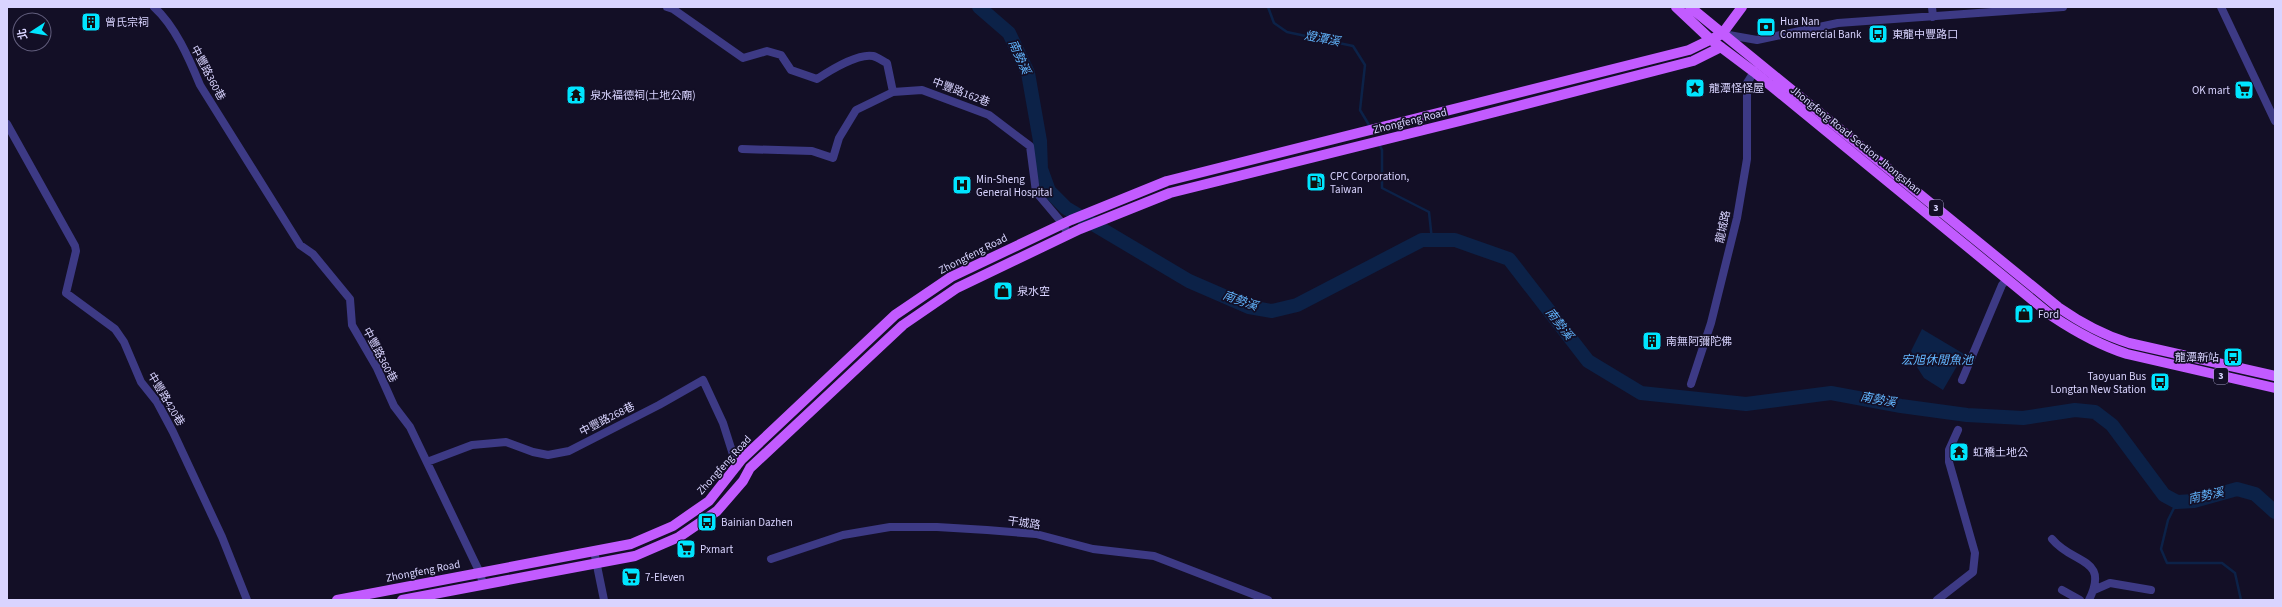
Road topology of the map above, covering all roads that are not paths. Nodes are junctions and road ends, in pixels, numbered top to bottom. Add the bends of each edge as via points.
1 (154, 7) edge
2 (667, 7) edge
3 (1676, 7) edge
4 (1690, 7) edge
5 (1742, 7) edge
6 (1932, 7) edge
7 (2063, 7) edge
8 (2221, 7) edge
9 (1933, 17) junction
10 (1722, 34) junction
11 (1710, 39) junction
12 (1721, 47) junction
13 (1754, 72) junction
14 (893, 92) junction
15 (2275, 121) edge
16 (7, 124) edge
17 (1308, 146) junction
18 (742, 149) dead end
19 (1312, 158) junction
20 (1066, 222) junction
21 (1068, 235) junction
22 (2007, 279) junction
23 (2275, 376) edge
24 (1962, 380) dead end
25 (1691, 384) dead end
26 (2275, 388) edge
27 (1958, 430) dead end
28 (427, 462) junction
29 (737, 466) junction
30 (2052, 539) dead end
31 (594, 551) junction
32 (771, 558) dead end
33 (597, 563) junction
34 (480, 573) junction
35 (483, 584) junction
36 (2062, 590) dead end
37 (2094, 590) junction
38 (2151, 590) dead end
39 (374, 597) edge
40 (247, 600) edge
41 (337, 600) edge
42 (402, 600) edge
43 (604, 600) edge
44 (1268, 600) edge
45 (1937, 600) edge
46 (2080, 600) edge
47 (2089, 600) edge

1 - 28 street, 中豐路360巷 via 163,15 204,91 300,245 313,254 350,299 352,325 377,368 394,406 408,423
2 - 14 street via 743,58 767,51 781,55 791,70 817,79 859,57 872,56 887,63
3 - 11 main road, 3
4 - 10 main road, 3
5 - 10 main road
6 - 9 street
7 - 9 street
8 - 15 street
9 - 10 street via 1838,23 1757,40
10 - 11 main road, Zhongfeng Road
10 - 12 main road
10 - 23 main road, Jhongfeng Road Section Jhongshan / 3 via 2058,307 2083,324 2108,337 2129,343
11 - 12 main road, 3
11 - 17 main road, Zhongfeng Road via 1690,50
12 - 13 main road, Jhongfeng Road Section Jhongshan / 3
12 - 19 main road, Zhongfeng Road via 1693,60
13 - 22 main road, Jhongfeng Road Section Jhongshan / 3
13 - 25 street, 龍城路 via 1747,83 1747,159 1737,218 1711,323
14 - 18 street, 中豐路162巷 via 856,110 839,138 833,158 812,151
14 - 20 street, 中豐路162巷 via 922,90 939,94 995,119 1030,146 1036,192
16 - 40 street, 中豐路420巷 via 75,246 66,293 115,329 124,342 140,382 157,402 173,432 222,537
17 - 19 main road
17 - 20 main road, Zhongfeng Road via 1167,181
19 - 21 main road, Zhongfeng Road via 1170,193
20 - 21 street, 中豐路162巷
20 - 29 main road, Zhongfeng Road via 951,277 895,315
21 - 33 main road, Zhongfeng Road via 957,288 903,325 750,468 743,481 717,510 679,537 635,556
22 - 24 street via 2002,285
22 - 26 main road, Jhongfeng Road Section Jhongshan / 3 via 2052,316 2079,334 2104,346 2127,354
27 - 45 street via 1949,450 1949,462 1975,553 1973,572
28 - 29 street, 中豐路268巷 via 472,445 506,442 548,455 569,451 703,380 723,422
28 - 34 street, 中豐路360巷
29 - 31 main road, Zhongfeng Road via 709,501 673,526 631,544
30 - 37 street via 2059,548 2093,568 2097,577
31 - 33 street
31 - 34 main road, Zhongfeng Road
32 - 44 street, 干城路 via 844,535 890,527 937,527 1036,534 1093,549 1154,556
33 - 35 main road, Zhongfeng Road
33 - 43 street
34 - 35 street, 中豐路360巷
34 - 39 main road, Zhongfeng Road
35 - 42 main road, Zhongfeng Road
36 - 46 street
37 - 38 street via 2110,583
37 - 47 street
39 - 41 main road, Zhongfeng Road

